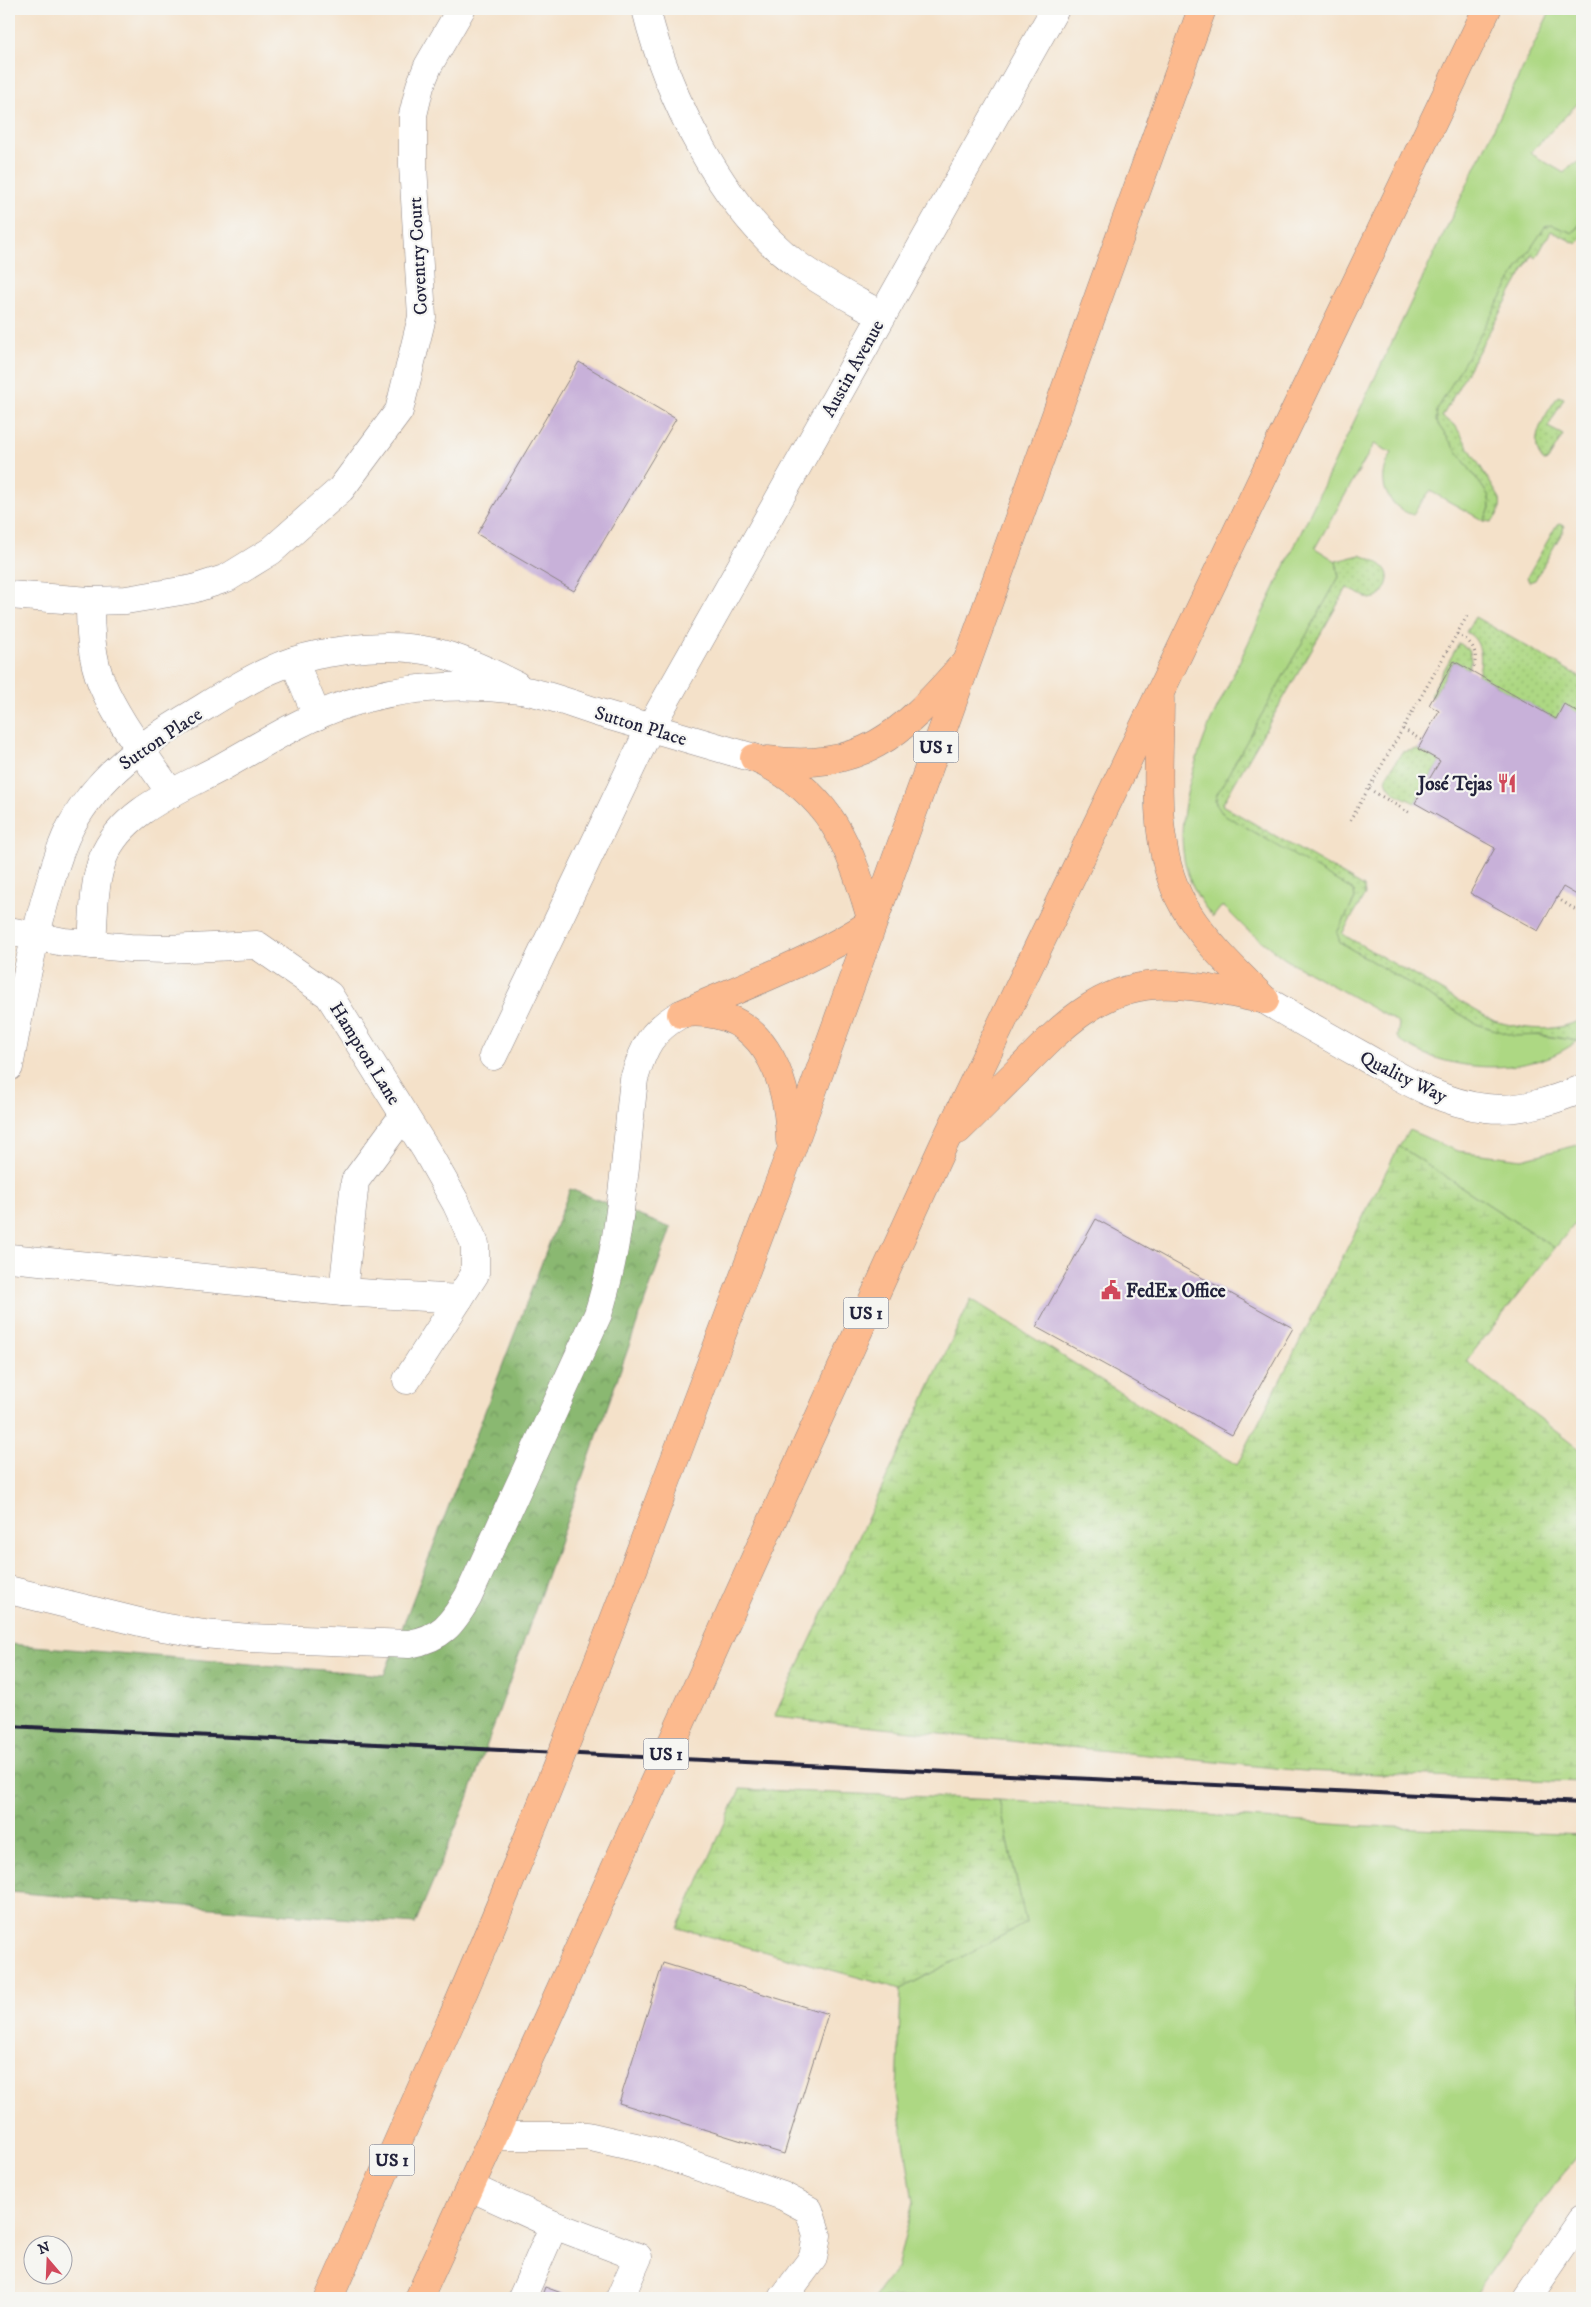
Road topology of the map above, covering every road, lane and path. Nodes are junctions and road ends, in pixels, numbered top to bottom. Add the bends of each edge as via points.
1 (461, 9) edge
2 (646, 9) edge
3 (1055, 9) edge
4 (1202, 9) edge
5 (1486, 9) edge
6 (881, 315) junction
7 (9, 595) edge
8 (90, 601) junction
9 (1467, 616) dead end
10 (1457, 634) junction
11 (969, 657) junction
12 (294, 661) junction
13 (1473, 670) dead end
14 (1160, 690) junction
15 (528, 692) junction
16 (317, 716) junction
17 (650, 728) junction
18 (1403, 729) junction
19 (1423, 741) dead end
20 (141, 747) junction
21 (754, 758) junction
22 (1369, 789) junction
23 (172, 794) junction
24 (1410, 813) dead end
25 (1350, 821) dead end
26 (1557, 898) dead end
27 (1576, 910) dead end
28 (872, 922) junction
29 (9, 931) edge
30 (35, 938) junction
31 (92, 945) junction
32 (1265, 1000) junction
33 (681, 1014) junction
34 (493, 1056) dead end
35 (9, 1067) edge
36 (1582, 1089) edge
37 (404, 1115) junction
38 (943, 1146) junction
39 (790, 1151) junction
40 (10, 1258) edge
41 (343, 1292) junction
42 (459, 1299) junction
43 (407, 1380) dead end
44 (9, 1590) edge
45 (493, 2136) junction
46 (470, 2187) junction
47 (1582, 2219) edge
48 (554, 2225) junction
49 (329, 2298) edge
50 (420, 2298) edge
51 (522, 2298) edge
52 (620, 2298) edge
53 (783, 2298) edge
54 (1528, 2298) edge

1 - 8 street, Coventry Court via 432,59 420,86 413,115 422,317 399,411 341,489 271,552 228,578 193,589 126,600
2 - 6 street via 654,41 680,108 715,170 752,220 796,264
3 - 6 street, Austin Avenue
4 - 11 highway, US 1
5 - 14 highway, US 1
6 - 17 street, Austin Avenue
7 - 8 street, Coventry Court
8 - 20 street via 90,630 101,683
9 - 10 path
10 - 13 path via 1470,641 1473,647 1476,654
10 - 18 path
11 - 21 highway via 925,706 880,743 858,753 812,763
11 - 28 highway, US 1
12 - 15 street, Sutton Place via 320,653 368,647 416,647 479,666
12 - 16 street
12 - 20 street, Sutton Place via 252,679
14 - 32 highway via 1162,837 1176,889 1202,934
14 - 38 highway, US 1
15 - 16 street, Sutton Place via 476,686 423,688 371,697
15 - 17 street, Sutton Place
16 - 23 street, Sutton Place
17 - 21 street, Sutton Place
17 - 34 street, Austin Avenue
18 - 19 path
18 - 22 path
20 - 23 street
20 - 30 street, Sutton Place via 105,778 70,827
21 - 28 highway via 794,779 825,809 850,858
22 - 24 path
22 - 25 path
23 - 31 street, Sutton Place via 135,817 110,844 98,878
26 - 27 path
28 - 33 highway via 811,956
28 - 39 highway, US 1
29 - 30 street, Hampton Lane
30 - 31 street, Hampton Lane
30 - 35 street, Sutton Place
31 - 37 street, Hampton Lane via 167,949 257,945 329,994
32 - 36 street, Quality Way via 1408,1082 1460,1103 1511,1108 1560,1098
32 - 38 highway via 1199,987 1155,985 1108,996 1066,1023
33 - 39 highway via 698,1012 731,1018 759,1039 780,1077 790,1123
33 - 44 street via 657,1030 649,1040 634,1079 614,1249 598,1314 468,1597 456,1618 444,1630 428,1640 409,1644 204,1634 156,1626
37 - 41 street via 355,1181
37 - 42 street, Hampton Lane via 456,1203 474,1244 476,1274
38 - 45 highway, US 1, bridge
39 - 49 highway, US 1, bridge via 615,1618 504,1899
40 - 41 street
41 - 42 street
42 - 43 street, Hampton Lane
45 - 46 highway, US 1
45 - 53 street via 587,2136 653,2151 782,2196 809,2210 817,2235 813,2258
46 - 48 street
46 - 50 highway, US 1
47 - 54 street
48 - 51 street
48 - 52 street via 638,2257

